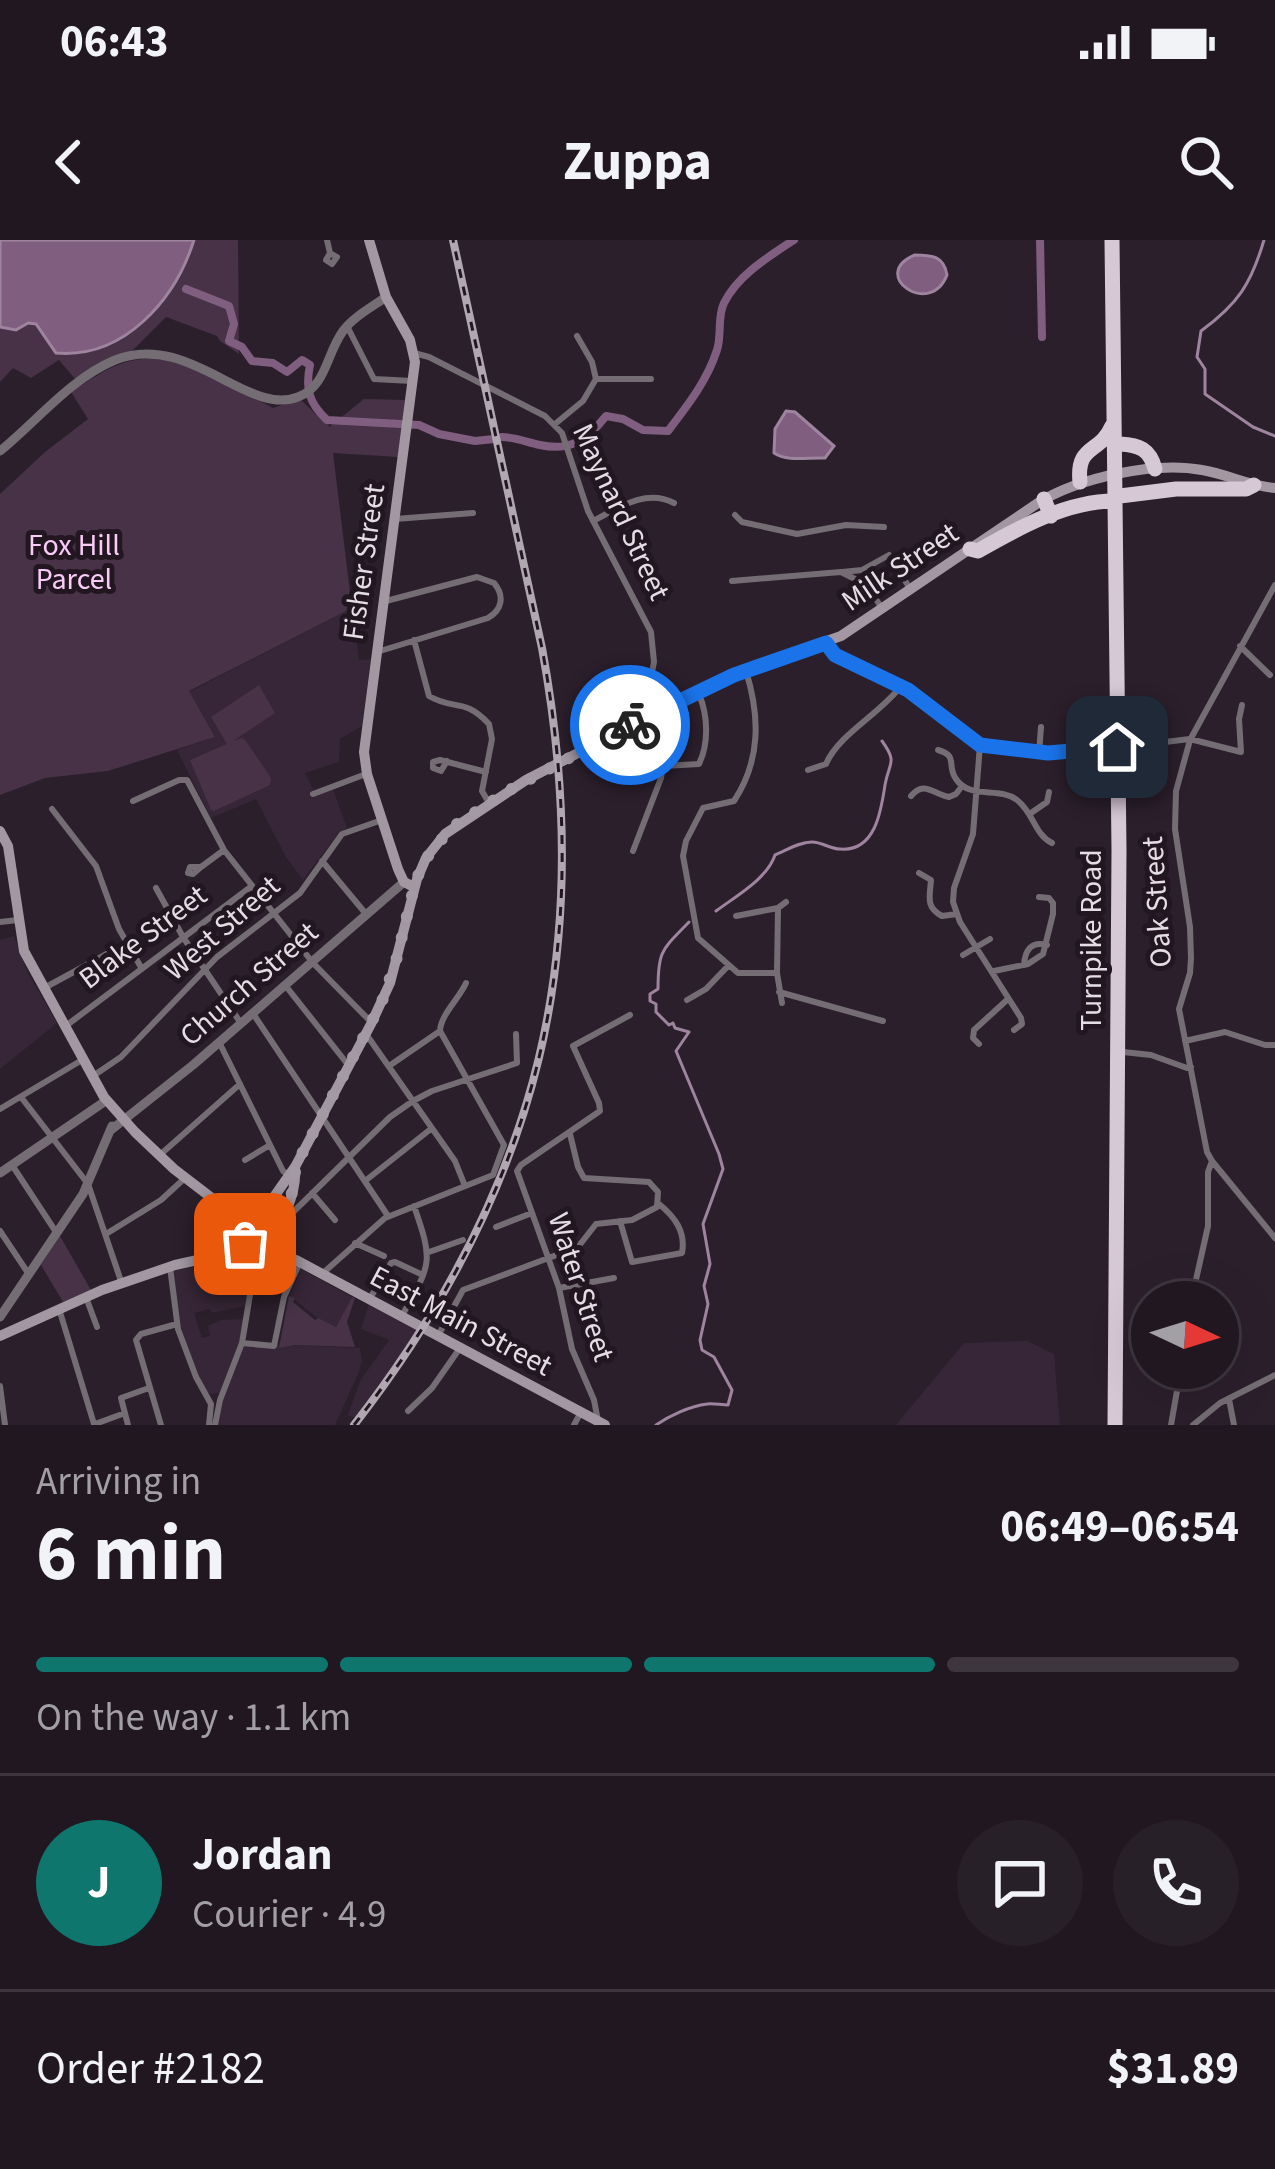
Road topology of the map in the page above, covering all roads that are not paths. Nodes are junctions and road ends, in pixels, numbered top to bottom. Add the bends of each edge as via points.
1 (327, 240) edge
2 (369, 240) edge
3 (1115, 240) edge
4 (330, 253) dead end
5 (386, 297) junction
6 (347, 326) junction
7 (577, 336) dead end
8 (414, 353) junction
9 (596, 379) junction
10 (651, 379) dead end
11 (412, 381) junction
12 (1113, 423) junction
13 (555, 424) junction
14 (1096, 446) junction
15 (0, 451) edge
16 (1117, 458) junction
17 (1185, 468) junction
18 (1154, 469) junction
19 (1080, 482) junction
20 (1254, 485) junction
21 (1275, 488) edge
22 (1183, 489) junction
23 (1117, 492) junction
24 (1044, 500) junction
25 (674, 503) dead end
26 (473, 513) dead end
27 (735, 515) dead end
28 (1051, 516) junction
29 (395, 519) junction
30 (592, 521) junction
31 (884, 527) dead end
32 (970, 549) junction
33 (860, 571) junction
34 (841, 572) junction
35 (732, 580) dead end
36 (1275, 585) edge
37 (867, 586) junction
38 (911, 590) junction
39 (384, 602) junction
40 (882, 609) junction
41 (414, 640) junction
42 (826, 643) junction
43 (1240, 646) junction
44 (377, 652) junction
45 (746, 670) junction
46 (1273, 673) edge
47 (901, 686) junction
48 (698, 691) junction
49 (1243, 705) dead end
50 (647, 712) junction
51 (1041, 727) dead end
52 (1190, 739) junction
53 (980, 745) junction
54 (1120, 747) junction
55 (938, 750) dead end
56 (1039, 753) junction
57 (447, 761) dead end
58 (663, 766) junction
59 (808, 770) dead end
60 (486, 772) junction
61 (367, 774) junction
62 (962, 786) junction
63 (976, 791) junction
64 (1048, 793) dead end
65 (313, 794) dead end
66 (911, 796) dead end
67 (133, 801) dead end
68 (489, 803) junction
69 (52, 809) dead end
70 (1031, 813) junction
71 (382, 820) junction
72 (0, 830) edge
73 (1052, 843) dead end
74 (224, 850) junction
75 (633, 851) dead end
76 (322, 861) junction
77 (201, 866) dead end
78 (919, 873) dead end
79 (409, 885) junction
80 (252, 886) junction
81 (156, 888) dead end
82 (1039, 897) dead end
83 (786, 902) dead end
84 (778, 908) junction
85 (273, 914) junction
86 (366, 914) junction
87 (957, 914) junction
88 (736, 916) dead end
89 (18, 920) junction
90 (0, 922) edge
91 (183, 937) junction
92 (990, 939) dead end
93 (127, 943) junction
94 (1047, 945) junction
95 (976, 947) junction
96 (963, 955) dead end
97 (102, 957) junction
98 (312, 961) junction
99 (108, 965) dead end
100 (1024, 965) junction
101 (728, 966) junction
102 (142, 969) junction
103 (205, 969) junction
104 (992, 971) junction
105 (777, 973) junction
106 (466, 983) dead end
107 (285, 985) junction
108 (43, 988) junction
109 (779, 992) junction
110 (1009, 998) junction
111 (687, 1000) dead end
112 (782, 1003) dead end
113 (253, 1012) junction
114 (630, 1015) dead end
115 (884, 1021) dead end
116 (241, 1023) junction
117 (64, 1027) junction
118 (369, 1029) junction
119 (440, 1030) junction
120 (1014, 1030) dead end
121 (516, 1034) dead end
122 (1185, 1041) junction
123 (219, 1042) junction
124 (979, 1044) dead end
125 (1275, 1045) edge
126 (1123, 1052) junction
127 (82, 1060) junction
128 (349, 1066) junction
129 (389, 1066) junction
130 (1191, 1067) junction
131 (92, 1077) junction
132 (466, 1078) junction
133 (240, 1084) junction
134 (21, 1096) junction
135 (107, 1100) junction
136 (413, 1100) junction
137 (0, 1109) edge
138 (322, 1116) junction
139 (122, 1118) junction
140 (432, 1128) junction
141 (569, 1134) junction
142 (52, 1137) junction
143 (270, 1145) junction
144 (159, 1155) junction
145 (350, 1157) junction
146 (244, 1160) dead end
147 (1212, 1161) junction
148 (12, 1165) junction
149 (0, 1173) edge
150 (293, 1174) junction
151 (185, 1178) junction
152 (365, 1180) junction
153 (88, 1184) junction
154 (465, 1187) junction
155 (313, 1193) junction
156 (659, 1204) junction
157 (414, 1206) junction
158 (532, 1214) junction
159 (388, 1216) junction
160 (335, 1220) dead end
161 (620, 1221) junction
162 (496, 1226) dead end
163 (0, 1232) edge
164 (58, 1234) junction
165 (106, 1234) junction
166 (1275, 1238) edge
167 (261, 1240) junction
168 (463, 1240) dead end
169 (355, 1243) junction
170 (429, 1252) junction
171 (384, 1256) dead end
172 (548, 1257) junction
173 (298, 1261) junction
174 (170, 1267) junction
175 (321, 1274) junction
176 (423, 1275) junction
177 (30, 1276) junction
178 (614, 1278) dead end
179 (1196, 1281) edge
180 (122, 1282) junction
181 (560, 1288) junction
182 (86, 1297) junction
183 (369, 1300) junction
184 (59, 1308) junction
185 (401, 1316) junction
186 (0, 1318) edge
187 (177, 1324) junction
188 (97, 1327) dead end
189 (0, 1336) edge
190 (438, 1336) junction
191 (242, 1343) junction
192 (460, 1348) junction
193 (1275, 1375) edge
194 (0, 1386) edge
195 (149, 1388) junction
196 (1178, 1389) edge
197 (1228, 1399) junction
198 (408, 1411) dead end
199 (581, 1412) junction
200 (125, 1414) junction
201 (601, 1423) edge
202 (5, 1425) edge
203 (93, 1425) edge
204 (128, 1425) edge
205 (160, 1425) edge
206 (212, 1425) edge
207 (574, 1425) edge
208 (1120, 1425) edge
209 (1172, 1425) edge
210 (1193, 1425) edge
211 (1234, 1425) edge

1 - 4 street
2 - 5 main road
3 - 12 highway, Turnpike Road
3 - 16 highway, Turnpike Road
5 - 6 street
5 - 8 main road
6 - 11 street via 374,379
6 - 15 street via 317,383 301,396 270,400 178,358 128,357 66,392
7 - 9 street
8 - 11 main road, Fisher Street
8 - 13 street, Maynard Street
9 - 10 street
9 - 13 street
11 - 29 main road, Fisher Street
12 - 14 highway
12 - 16 highway, Turnpike Road
13 - 30 street, Maynard Street
14 - 16 highway
14 - 19 highway via 1080,460
16 - 18 highway via 1137,446
16 - 23 highway, Turnpike Road
17 - 18 main road, Milk Street
17 - 20 main road, Milk Street
17 - 22 highway
18 - 19 main road, Milk Street
19 - 24 main road, Milk Street
20 - 21 main road, Milk Street
20 - 22 highway
22 - 23 highway
23 - 28 highway
23 - 54 highway, Turnpike Road
24 - 28 highway
24 - 32 main road, Milk Street
25 - 30 street via 646,498
26 - 29 street
27 - 31 street via 797,535
28 - 32 highway
29 - 39 main road, Fisher Street
30 - 50 street, Maynard Street via 651,632
32 - 38 main road, Milk Street
33 - 34 street
33 - 37 street
33 - 38 street via 890,555
34 - 35 street
34 - 37 street
36 - 43 street, Oak Street
37 - 40 street
38 - 40 main road, Milk Street
39 - 41 street via 477,577 497,586 500,605 491,617
39 - 44 main road, Fisher Street
40 - 42 main road, Milk Street
41 - 44 street
41 - 60 street via 429,696 465,706 489,724
42 - 45 main road, Milk Street
42 - 47 street
43 - 46 street
43 - 52 street, Oak Street
44 - 61 main road, Fisher Street
45 - 48 main road, Milk Street
45 - 101 street via 757,713 751,766 734,801 699,812 683,848 695,931
47 - 53 street
47 - 59 street via 826,764
48 - 50 main road, Milk Street
48 - 58 street via 707,718 702,760
49 - 52 street via 1240,752
50 - 58 street, Maynard Street via 664,743
50 - 68 main road, Milk Street
51 - 56 street
52 - 54 street
52 - 122 street, Oak Street via 1175,806 1190,928 1191,968 1179,1010
53 - 56 street
53 - 63 street
54 - 56 street
54 - 126 highway, Turnpike Road
54 - 208 highway, Turnpike Road via 1112,1251
55 - 62 street via 948,754
57 - 60 street
58 - 75 street
60 - 68 street
61 - 65 street
61 - 71 main road, Fisher Street
62 - 63 street
62 - 66 street via 952,796 924,787
63 - 70 street via 1007,794
63 - 87 street via 973,834 954,888
64 - 70 street
67 - 74 street via 180,779 190,783
68 - 79 main road, Milk Street via 440,840
69 - 93 street via 96,866
70 - 73 street
71 - 76 street, West Street via 342,834
71 - 79 main road, Fisher Street
72 - 89 main road, East Main Street
74 - 77 street
74 - 80 street
76 - 85 street, West Street
76 - 86 street
78 - 87 street via 932,880 932,908
79 - 86 street, Church Street
79 - 118 main road, Milk Street via 392,975
80 - 85 street
80 - 91 street, Blake Street
81 - 91 street
82 - 94 street via 1053,903
83 - 84 street
84 - 88 street
84 - 105 street
85 - 98 street
85 - 103 street, West Street
86 - 98 street, Church Street
87 - 95 street
89 - 90 street
89 - 108 main road, East Main Street
91 - 102 street, Blake Street
91 - 103 street
92 - 95 street
93 - 97 street
93 - 102 street
94 - 100 street
94 - 100 street via 1030,947
95 - 96 street
95 - 104 street
97 - 99 street
97 - 108 street
98 - 107 street, Church Street
98 - 118 street
100 - 104 street
101 - 105 street via 746,975
101 - 111 street
102 - 117 street, Blake Street
103 - 116 street
103 - 131 street, West Street
104 - 110 street
105 - 109 street
106 - 119 street
107 - 113 street, Church Street
107 - 128 street
108 - 117 main road, East Main Street
109 - 112 street
109 - 115 street
110 - 120 street via 1022,1021
110 - 124 street via 974,1030
113 - 116 street, Church Street
113 - 138 street
114 - 141 street via 572,1047 600,1109
116 - 123 street, Church Street
117 - 127 main road, East Main Street
118 - 128 main road, Milk Street
118 - 129 street
119 - 129 street
119 - 132 street
121 - 132 street via 517,1063
122 - 125 street via 1225,1032
122 - 130 street, Oak Street
123 - 133 street
123 - 139 street, Church Street
126 - 130 street
126 - 208 highway, Turnpike Road
127 - 131 main road, East Main Street
127 - 134 street
128 - 138 main road, Milk Street
129 - 136 street
130 - 147 street, Oak Street
131 - 135 main road, East Main Street
132 - 136 street
132 - 154 street via 504,1145 494,1174
133 - 143 street
133 - 144 street
134 - 137 street
134 - 142 street
135 - 139 main road, East Main Street
135 - 142 street
136 - 140 street
136 - 145 street
138 - 145 street
138 - 150 main road, Milk Street
139 - 144 main road, East Main Street
139 - 153 street, Church Street
140 - 152 street
140 - 154 street
141 - 156 street via 584,1178 646,1181
141 - 158 street, Water Street via 518,1168
142 - 148 street
142 - 153 street
143 - 146 street
143 - 150 street
144 - 151 main road, East Main Street
145 - 152 street
145 - 155 street
147 - 166 street
147 - 179 street, Oak Street
148 - 149 street
148 - 164 street
150 - 167 main road, Milk Street
150 - 167 main road, Milk Street via 270,1203
151 - 165 street
151 - 167 main road, East Main Street
152 - 159 street
153 - 164 street
153 - 165 street
154 - 157 street
155 - 160 street
155 - 167 street
156 - 161 street
156 - 161 street via 678,1222 682,1253 632,1262
157 - 159 street
157 - 170 street
158 - 162 street
158 - 172 street, Water Street
159 - 169 street
161 - 172 street via 596,1224 582,1245
163 - 177 street
164 - 177 street
165 - 180 street
167 - 173 main road, East Main Street
167 - 174 main road
167 - 191 street
168 - 170 street
169 - 171 street
169 - 175 street
170 - 176 street
172 - 181 street, Water Street
172 - 190 street via 463,1290
173 - 175 main road, East Main Street
173 - 191 street via 274,1346
174 - 180 main road
174 - 187 street
175 - 183 main road, East Main Street
176 - 183 street via 391,1263
176 - 185 street
177 - 186 street
178 - 181 street
180 - 182 main road
181 - 201 street, Water Street via 572,1349
182 - 184 main road
182 - 188 street
183 - 185 main road, East Main Street
184 - 189 main road
184 - 203 street
185 - 190 main road, East Main Street
187 - 195 street via 136,1339
187 - 206 street via 212,1404
190 - 192 main road, East Main Street
191 - 206 street
192 - 198 street
192 - 199 main road, East Main Street
193 - 197 street
194 - 202 street
195 - 200 street via 122,1396
195 - 205 street
196 - 209 street
197 - 210 street
197 - 211 street
199 - 201 main road, East Main Street
199 - 207 street
200 - 203 street
200 - 204 street

